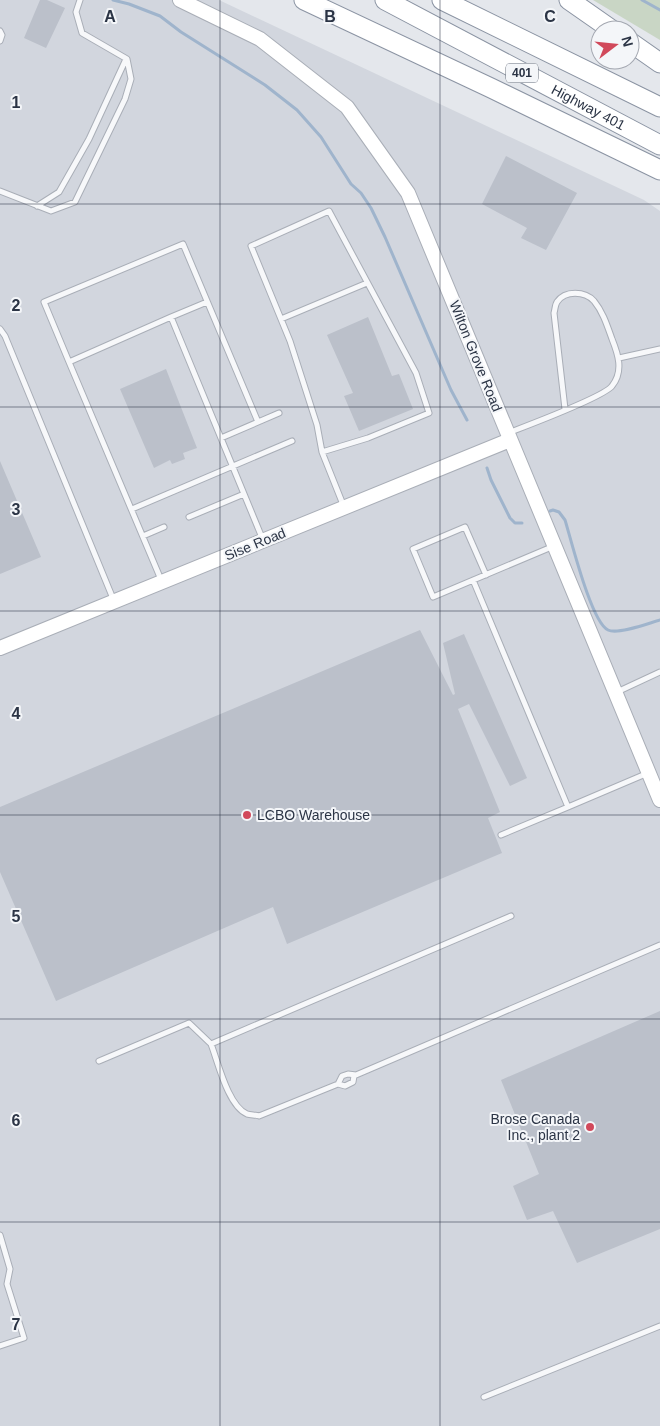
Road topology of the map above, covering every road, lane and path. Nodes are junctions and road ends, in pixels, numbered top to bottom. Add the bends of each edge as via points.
1 (80, 0) edge
2 (180, 0) edge
3 (304, 0) edge
4 (385, 0) edge
5 (442, 0) edge
6 (569, 0) edge
7 (598, 20) edge
8 (0, 31) edge
9 (0, 41) edge
10 (640, 49) edge
11 (127, 59) junction
12 (660, 63) edge
13 (660, 107) edge
14 (660, 145) edge
15 (660, 170) edge
16 (0, 191) edge
17 (37, 206) junction
18 (367, 283) junction
19 (207, 302) junction
20 (171, 317) junction
21 (281, 318) junction
22 (0, 330) edge
23 (660, 348) edge
24 (619, 358) junction
25 (69, 362) junction
26 (565, 409) junction
27 (279, 413) dead end
28 (258, 422) junction
29 (509, 437) junction
30 (221, 438) junction
31 (292, 441) dead end
32 (322, 452) junction
33 (233, 466) junction
34 (244, 494) junction
35 (344, 508) junction
36 (132, 509) junction
37 (189, 517) dead end
38 (164, 527) dead end
39 (143, 536) junction
40 (264, 541) junction
41 (554, 546) junction
42 (486, 575) junction
43 (473, 580) junction
44 (162, 582) junction
45 (114, 602) junction
46 (0, 648) edge
47 (660, 672) edge
48 (615, 693) junction
49 (648, 773) junction
50 (660, 800) edge
51 (568, 807) junction
52 (501, 835) dead end
53 (511, 916) dead end
54 (660, 945) edge
55 (211, 1044) junction
56 (99, 1061) dead end
57 (0, 1235) edge
58 (7, 1284) junction
59 (0, 1286) edge
60 (660, 1326) edge
61 (0, 1346) edge
62 (484, 1397) dead end

1 - 11 lane via 76,12 82,33
2 - 29 main road, Wilton Grove Road via 260,39 347,107 408,193
3 - 15 highway
4 - 14 highway, Highway 401 / 401
5 - 13 highway, 401
6 - 7 highway
8 - 9 lane
10 - 12 highway
11 - 17 lane via 89,139 59,192
11 - 17 lane via 131,80 125,99 75,202 51,211
16 - 17 lane
18 - 21 lane
18 - 21 lane via 329,211 251,246
18 - 32 lane via 416,373 429,413 368,438
19 - 20 lane
19 - 25 lane via 183,244 44,302
19 - 28 lane
20 - 25 lane
20 - 30 lane
21 - 32 lane via 317,424
22 - 45 lane
23 - 24 lane
24 - 26 lane via 620,365 612,386
24 - 26 lane via 601,310 592,299 580,293 565,295 557,302 554,313
25 - 36 lane
26 - 29 lane
27 - 28 lane
28 - 30 lane
29 - 35 main road, Sise Road
29 - 41 main road, Wilton Grove Road
30 - 33 lane
31 - 33 lane
32 - 35 lane
33 - 34 lane
33 - 36 lane
34 - 37 lane
34 - 40 lane
35 - 40 main road, Sise Road
36 - 39 lane
38 - 39 lane
39 - 44 lane
40 - 44 main road, Sise Road
41 - 42 lane
41 - 48 main road, Wilton Grove Road
42 - 43 lane
42 - 43 lane via 466,527 413,549 434,597
43 - 51 lane
44 - 45 main road, Sise Road
45 - 46 main road, Sise Road
47 - 48 lane
48 - 49 main road, Wilton Grove Road
49 - 50 main road, Wilton Grove Road
49 - 51 lane
51 - 52 lane
53 - 55 lane
54 - 55 lane via 354,1076 353,1082 345,1086 338,1084 259,1116 247,1114 237,1106
55 - 56 lane via 190,1023
57 - 58 lane via 10,1269
58 - 59 lane
58 - 61 lane via 24,1338
60 - 62 lane

